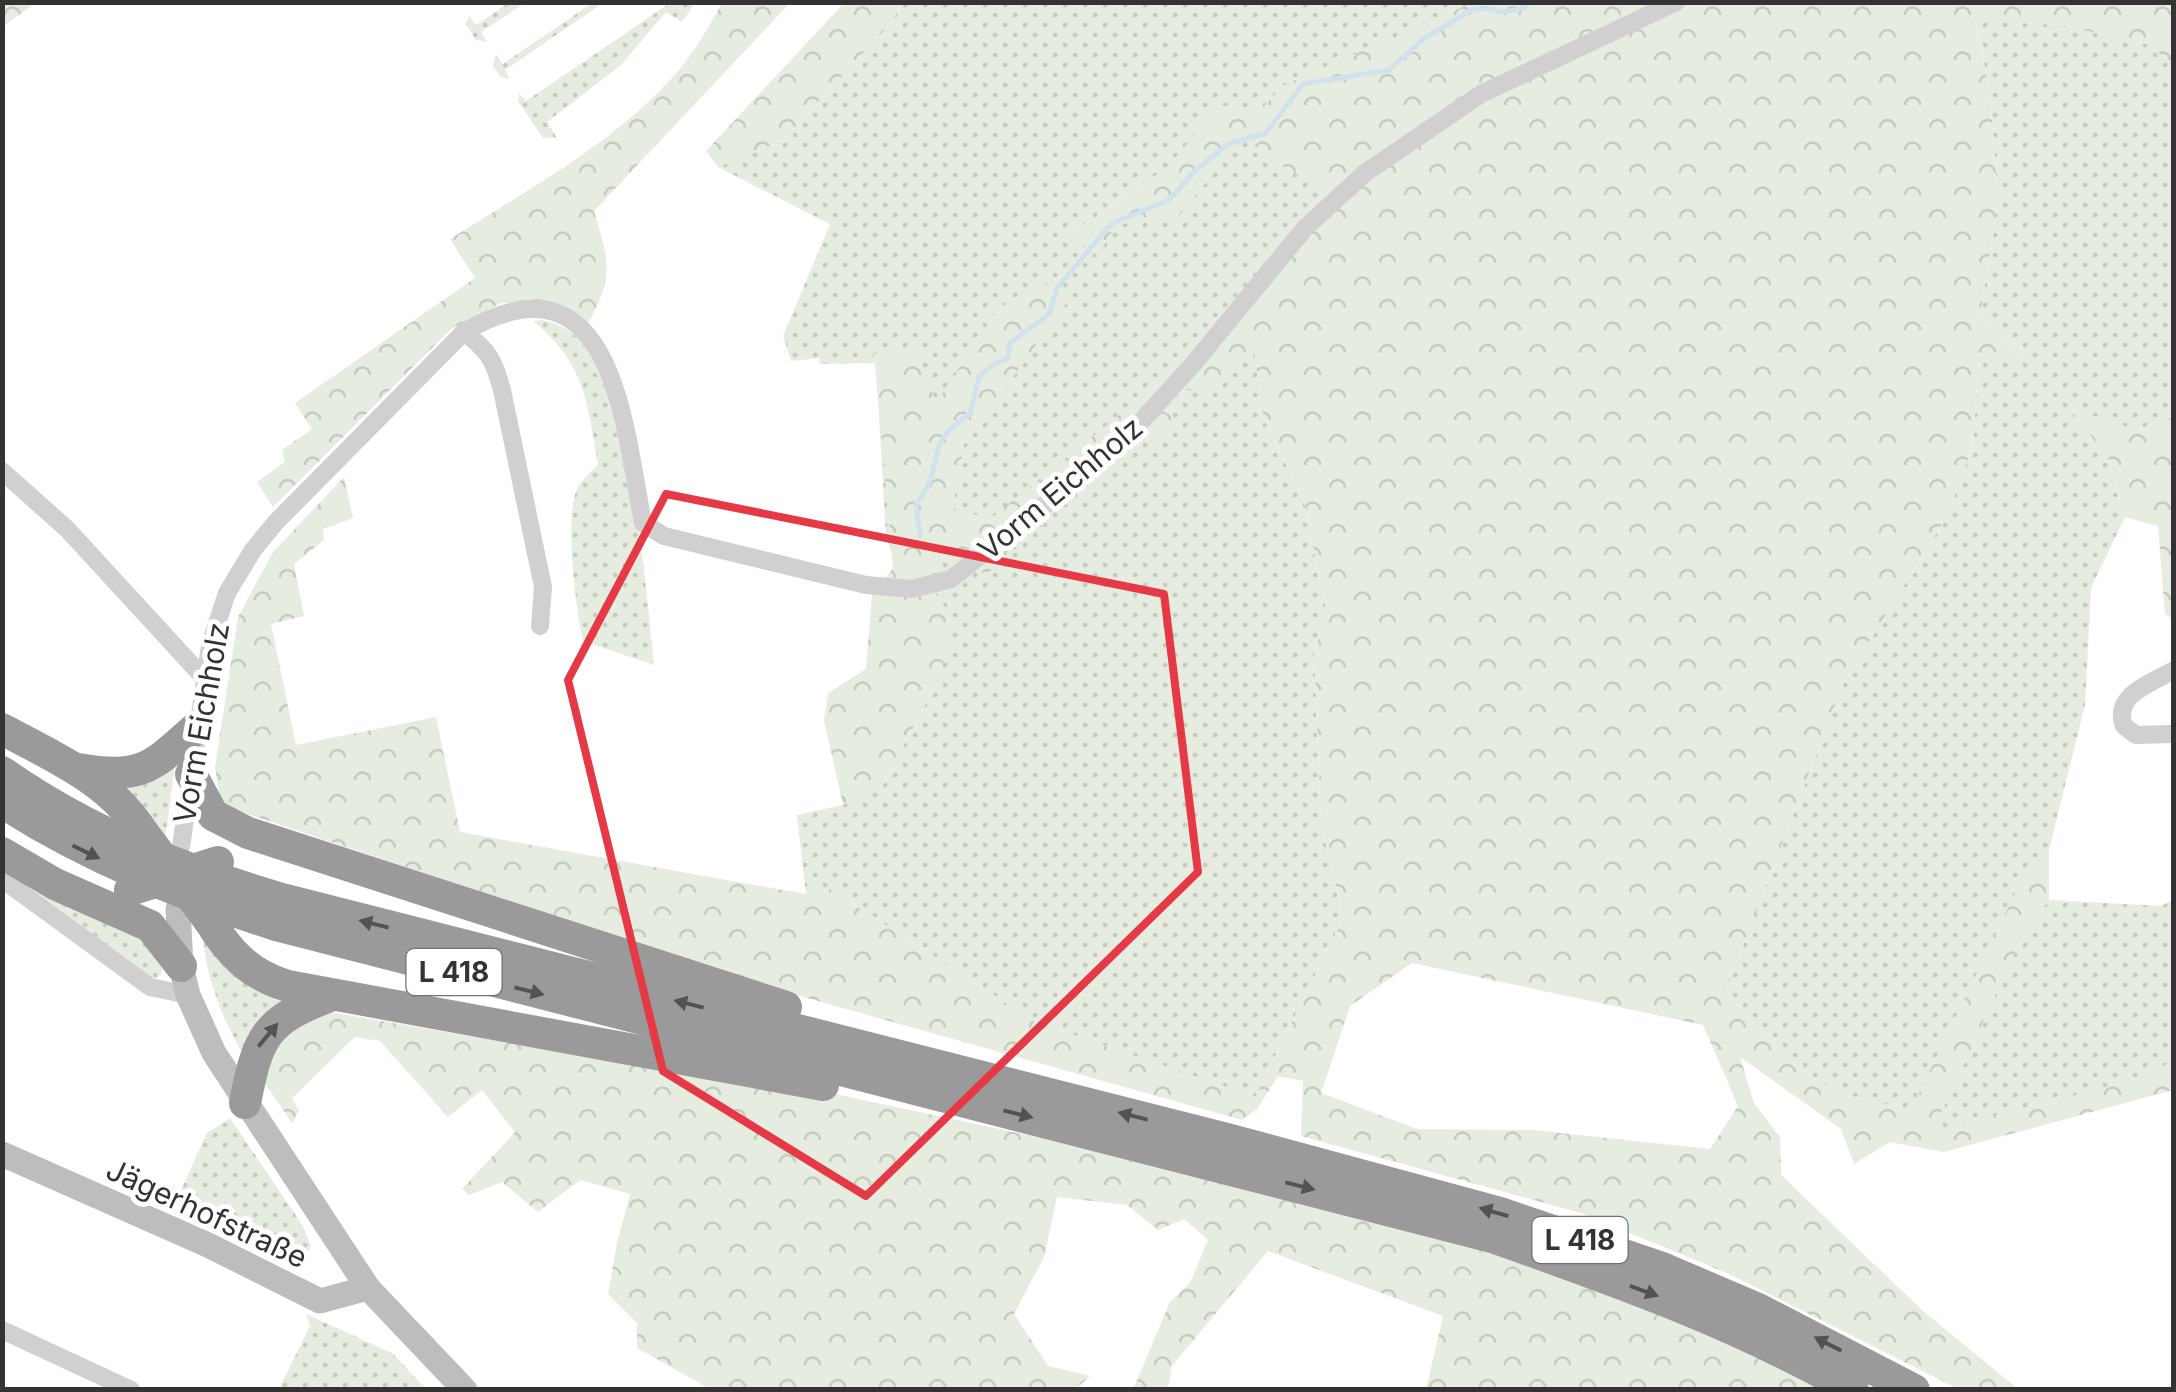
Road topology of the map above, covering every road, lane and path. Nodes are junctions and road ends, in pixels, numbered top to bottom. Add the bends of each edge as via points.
1 (1676, 2) edge
2 (464, 332) junction
3 (2, 470) edge
4 (540, 626) dead end
5 (2174, 670) edge
6 (204, 680) junction
7 (198, 726) junction
8 (2, 729) edge
9 (2174, 734) edge
10 (78, 769) junction
11 (2, 772) edge
12 (191, 774) junction
13 (2, 802) edge
14 (284, 844) junction
15 (2, 853) edge
16 (179, 861) junction
17 (2, 879) edge
18 (90, 898) junction
19 (178, 909) dead end
20 (184, 980) junction
21 (330, 996) junction
22 (922, 1076) junction
23 (245, 1104) junction
24 (2, 1154) edge
25 (368, 1288) junction
26 (2, 1330) edge
27 (131, 1390) edge
28 (465, 1390) edge
29 (1853, 1390) edge
30 (1914, 1390) edge

1 - 2 street, Vorm Eichholz via 1481,94 1365,173 1305,228 1118,447 951,579 912,589 866,585 664,536 644,523 615,384 596,342 560,316 534,309 508,311
2 - 4 street via 486,348 502,390 543,586
2 - 6 street, Vorm Eichholz via 253,550 215,622
3 - 6 street via 66,529
5 - 9 street via 2126,698 2120,714 2136,735
6 - 7 street, Vorm Eichholz
7 - 10 highway via 142,770
7 - 12 street, Vorm Eichholz
8 - 10 highway
10 - 16 highway, bridge
22 -> 11 highway, L 418 via 221,881 100,831
12 - 14 highway via 219,820
12 - 16 street, Vorm Eichholz
13 -> 22 highway, L 418 via 87,853 276,926
14 - 16 highway, bridge via 218,862
14 - 22 highway via 822,1018
15 - 18 highway
16 - 18 highway, bridge via 130,890
16 - 21 highway, bridge via 209,920 246,966 273,982
17 - 20 street via 150,988
18 - 20 highway via 150,926
19 - 20 main road
20 - 23 main road via 214,1053
21 - 22 highway via 848,1089
23 -> 21 highway via 255,1055 269,1030
22 -> 29 highway, L 418 via 1492,1237 1746,1332
30 -> 22 highway, L 418 via 1758,1309 1500,1213 1244,1144
23 - 25 main road
24 - 25 main road, Jägerhofstraße via 320,1301
25 - 28 main road
26 - 27 street

